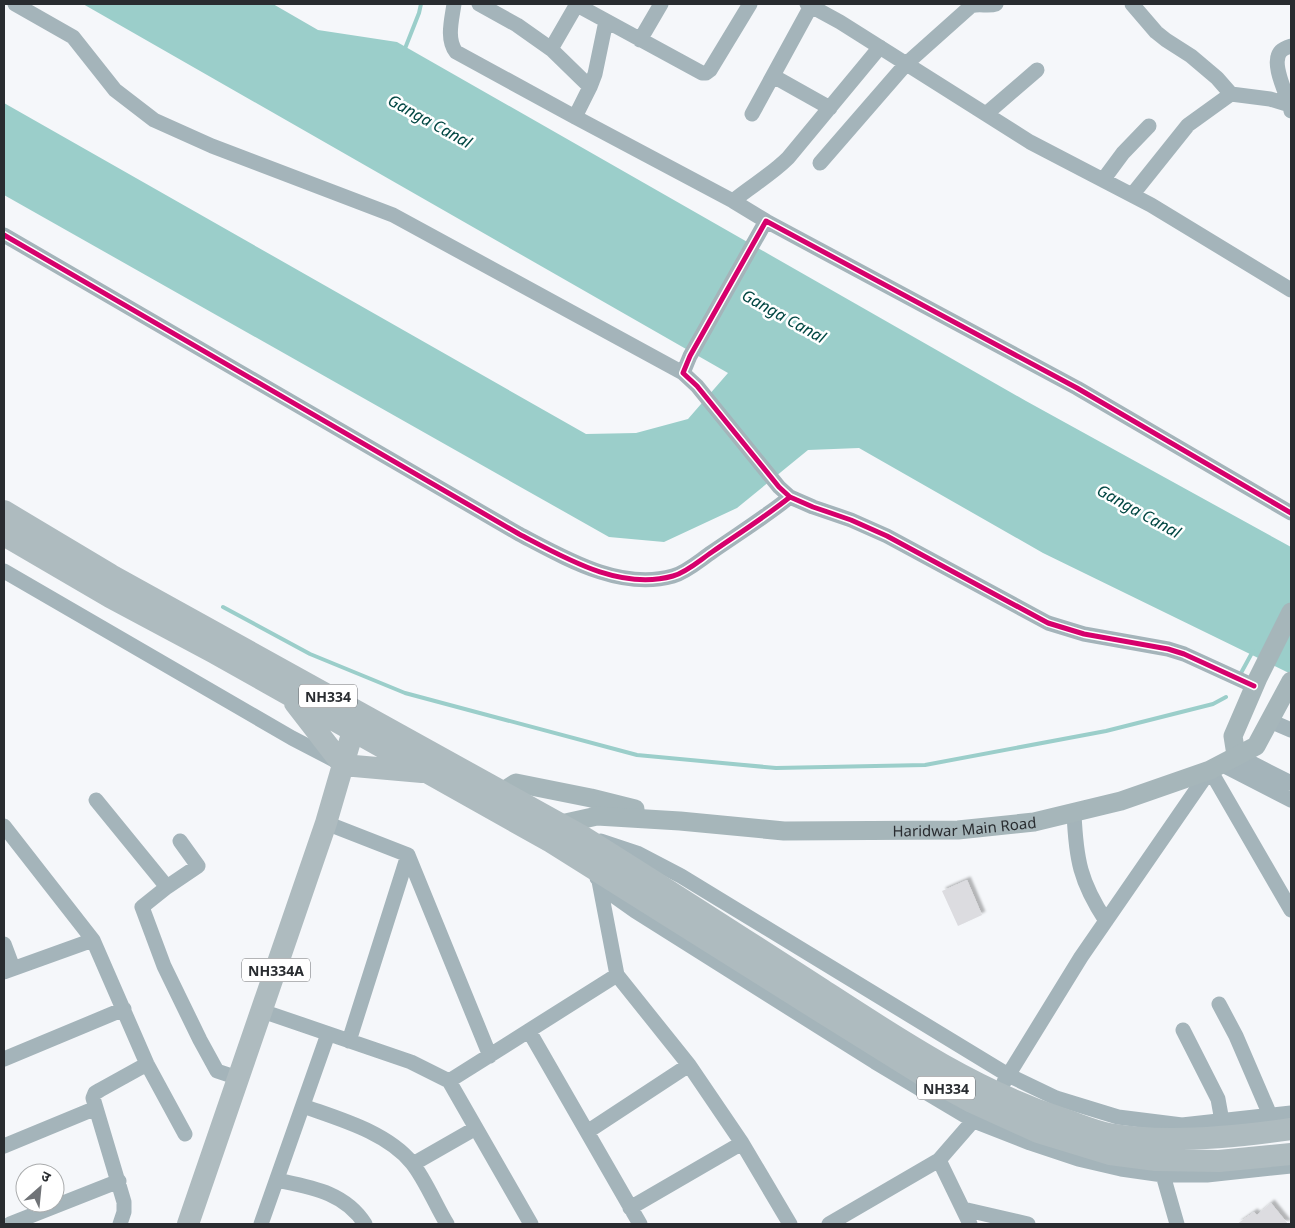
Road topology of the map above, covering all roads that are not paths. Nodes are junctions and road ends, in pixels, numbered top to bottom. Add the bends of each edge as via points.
1 (15, 4) edge
2 (454, 4) edge
3 (479, 4) edge
4 (661, 4) edge
5 (750, 4) edge
6 (996, 4) edge
7 (1132, 4) edge
8 (577, 5) edge
9 (809, 5) edge
10 (606, 21) junction
11 (640, 40) junction
12 (1291, 46) edge
13 (880, 47) junction
14 (551, 49) junction
15 (906, 64) junction
16 (1037, 70) dead end
17 (773, 76) junction
18 (590, 87) junction
19 (1231, 94) junction
20 (830, 108) junction
21 (1291, 108) edge
22 (752, 114) dead end
23 (986, 114) junction
24 (575, 117) junction
25 (1149, 126) dead end
26 (820, 163) dead end
27 (1103, 180) junction
28 (1132, 195) junction
29 (733, 201) junction
30 (766, 221) junction
31 (4, 235) edge
32 (1291, 290) edge
33 (683, 373) junction
34 (790, 497) junction
35 (4, 511) edge
36 (1291, 513) edge
37 (4, 535) edge
38 (4, 571) edge
39 (1291, 612) edge
40 (1291, 681) edge
41 (1256, 682) junction
42 (289, 694) junction
43 (1270, 721) junction
44 (356, 722) junction
45 (1291, 730) edge
46 (1222, 763) junction
47 (343, 765) junction
48 (431, 773) junction
49 (1291, 783) edge
50 (96, 800) dead end
51 (497, 800) junction
52 (1291, 800) edge
53 (1074, 812) junction
54 (680, 821) junction
55 (326, 823) junction
56 (4, 826) edge
57 (556, 833) junction
58 (582, 836) junction
59 (180, 841) dead end
60 (408, 855) junction
61 (593, 872) junction
62 (167, 887) junction
63 (647, 889) junction
64 (1291, 910) edge
65 (1106, 921) junction
66 (93, 940) junction
67 (4, 944) edge
68 (8, 970) edge
69 (617, 975) junction
70 (1219, 1004) dead end
71 (124, 1009) junction
72 (262, 1011) junction
73 (529, 1030) junction
74 (1183, 1030) dead end
75 (328, 1034) junction
76 (349, 1041) junction
77 (490, 1056) junction
78 (4, 1059) edge
79 (147, 1064) junction
80 (689, 1065) junction
81 (1008, 1075) junction
82 (238, 1078) junction
83 (449, 1081) junction
84 (303, 1106) junction
85 (96, 1108) junction
86 (1291, 1113) edge
87 (1270, 1115) junction
88 (974, 1121) junction
89 (1222, 1121) junction
90 (476, 1128) junction
91 (1291, 1129) edge
92 (587, 1132) junction
93 (185, 1134) dead end
94 (742, 1143) junction
95 (4, 1146) edge
96 (1291, 1154) edge
97 (940, 1160) junction
98 (413, 1164) junction
99 (1291, 1166) edge
100 (1163, 1175) junction
101 (277, 1180) junction
102 (119, 1181) junction
103 (630, 1208) junction
104 (963, 1209) junction
105 (10, 1224) edge
106 (120, 1224) edge
107 (188, 1224) edge
108 (261, 1224) edge
109 (365, 1224) edge
110 (447, 1224) edge
111 (531, 1224) edge
112 (637, 1224) edge
113 (790, 1224) edge
114 (828, 1224) edge
115 (970, 1224) edge
116 (1028, 1224) edge
117 (1176, 1224) edge

1 - 33 street via 73,37 115,90 154,120 212,146 393,215
2 - 24 street via 450,39 456,52
3 - 14 street
4 - 11 street
5 - 11 street via 706,73 697,72
6 - 15 street via 971,6
7 - 19 street via 1156,32 1191,56
8 - 10 street
8 - 14 street
9 - 13 street
9 - 17 street
10 - 11 street
10 - 18 street
12 - 21 street via 1281,50 1277,69
13 - 15 street
13 - 20 street
14 - 18 street
15 - 23 street
15 - 26 street
16 - 23 street
17 - 20 street
17 - 22 street
18 - 24 street
19 - 21 street via 1270,99
19 - 28 street via 1188,125
20 - 29 street via 772,174
23 - 27 street via 1030,142
24 - 29 street
25 - 27 street
27 - 28 street
28 - 32 street
29 - 30 street
30 - 33 street
30 - 36 street via 1077,388
31 - 34 street via 520,534 604,574 648,580 674,575 698,562
33 - 34 street via 778,487
34 - 41 street via 887,536 1048,623 1084,634 1168,649
35 - 44 highway, NH334
37 - 42 highway, NH334 via 110,597
38 - 47 street
39 - 41 main road
40 - 43 main road, Haridwar Main Road
41 - 46 main road
42 - 44 highway, NH334
42 - 47 highway
43 - 45 street
43 - 46 main road, Haridwar Main Road via 1256,746
44 - 47 highway, NH334A
44 - 48 highway, NH334
44 - 51 highway, NH334
46 - 49 street
46 - 52 street
46 - 53 main road, Haridwar Main Road via 1121,801
46 - 64 street
46 - 65 street
47 - 48 highway
47 - 55 highway, NH334A
48 - 51 highway, NH334
50 - 62 street
51 - 54 main road, Haridwar Main Road via 516,783
51 - 57 highway, NH334
53 - 54 main road, Haridwar Main Road via 1034,822 958,830 784,831
53 - 65 street via 1080,868 1092,900
54 - 57 main road, Haridwar Main Road via 597,816
55 - 60 street
55 - 72 highway, NH334A
56 - 66 street
57 - 58 highway, NH334
57 - 61 highway, NH334
58 - 63 highway, NH334
58 - 81 street via 637,853 681,876
59 - 62 street via 198,866
60 - 76 street
60 - 77 street
61 - 63 highway, NH334
61 - 69 street
61 - 88 street via 611,894 635,911
62 - 82 street via 142,907 164,966 217,1071
63 - 91 highway, NH334 via 912,1048 989,1090 1030,1108 1108,1134 1149,1138 1218,1137
63 - 96 highway, NH334 via 921,1074 1038,1132 1110,1154 1156,1160 1219,1161
65 - 81 street
66 - 68 street
66 - 71 street
67 - 68 street
69 - 73 street
69 - 80 street
70 - 87 street
71 - 78 street
71 - 79 street
72 - 75 street
72 - 82 highway, NH334A
73 - 77 street
73 - 92 street
74 - 89 street via 1218,1100
75 - 76 street
75 - 84 street
76 - 83 street via 411,1062
77 - 83 street
79 - 85 street via 95,1093
79 - 93 street
80 - 92 street
80 - 94 street
81 - 88 street
81 - 89 street via 1056,1098 1118,1117 1182,1125
82 - 107 highway, NH334A
83 - 90 street
84 - 98 street via 363,1128 400,1150
84 - 101 street
85 - 95 street
85 - 102 street
86 - 87 street
87 - 89 street
88 - 97 street
88 - 100 street via 1078,1159
90 - 98 street
90 - 111 street
92 - 103 street
94 - 103 street
94 - 113 street
97 - 104 street
97 - 114 street
98 - 110 street
99 - 100 street via 1207,1175
100 - 117 street
101 - 108 street
101 - 109 street via 321,1189 344,1200
102 - 105 street
102 - 106 street via 124,1202
103 - 112 street
104 - 115 street
104 - 116 street

